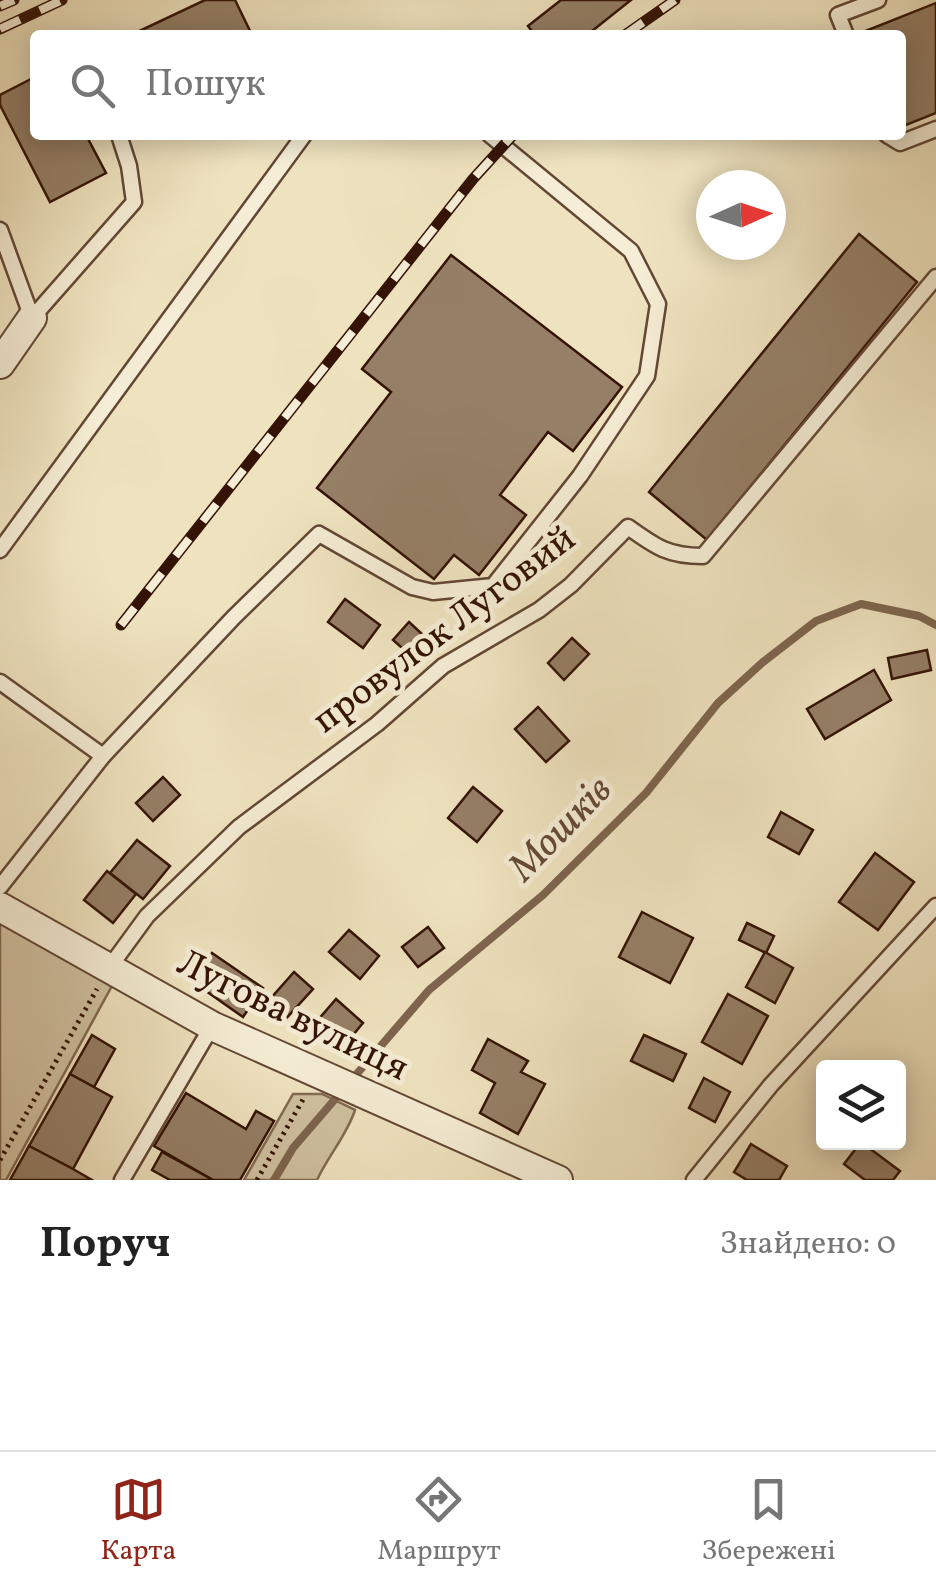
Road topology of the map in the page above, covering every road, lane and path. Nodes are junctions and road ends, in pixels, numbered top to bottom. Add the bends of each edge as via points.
1 (878, 0) edge
2 (844, 30) edge
3 (936, 129) edge
4 (121, 140) edge
5 (300, 140) edge
6 (496, 140) edge
7 (895, 140) edge
8 (0, 230) edge
9 (936, 277) edge
10 (32, 318) junction
11 (0, 364) edge
12 (0, 550) edge
13 (0, 682) edge
14 (104, 756) junction
15 (0, 887) edge
16 (936, 906) edge
17 (0, 908) edge
18 (109, 968) junction
19 (212, 1026) junction
20 (320, 1075) junction
21 (0, 1160) edge
22 (122, 1180) edge
23 (257, 1180) edge
24 (558, 1180) edge
25 (694, 1180) edge

1 - 2 lane via 838,15
3 - 7 lane
4 - 10 lane via 134,202
5 - 12 lane
6 - 14 lane via 631,251 658,304 647,376 580,476 493,586 433,592 412,587 320,534
8 - 10 lane
9 - 18 lane, провулок Луговий via 703,556 678,556 628,527 539,610 443,666 238,827 148,916
10 - 11 street
13 - 14 lane
14 - 15 lane
16 - 25 lane via 771,1085
17 - 18 street, Лугова вулиця
18 - 19 street, Лугова вулиця
18 - 21 path
19 - 20 street, Лугова вулиця
19 - 22 lane
20 - 23 path
20 - 24 street, Лугова вулиця

